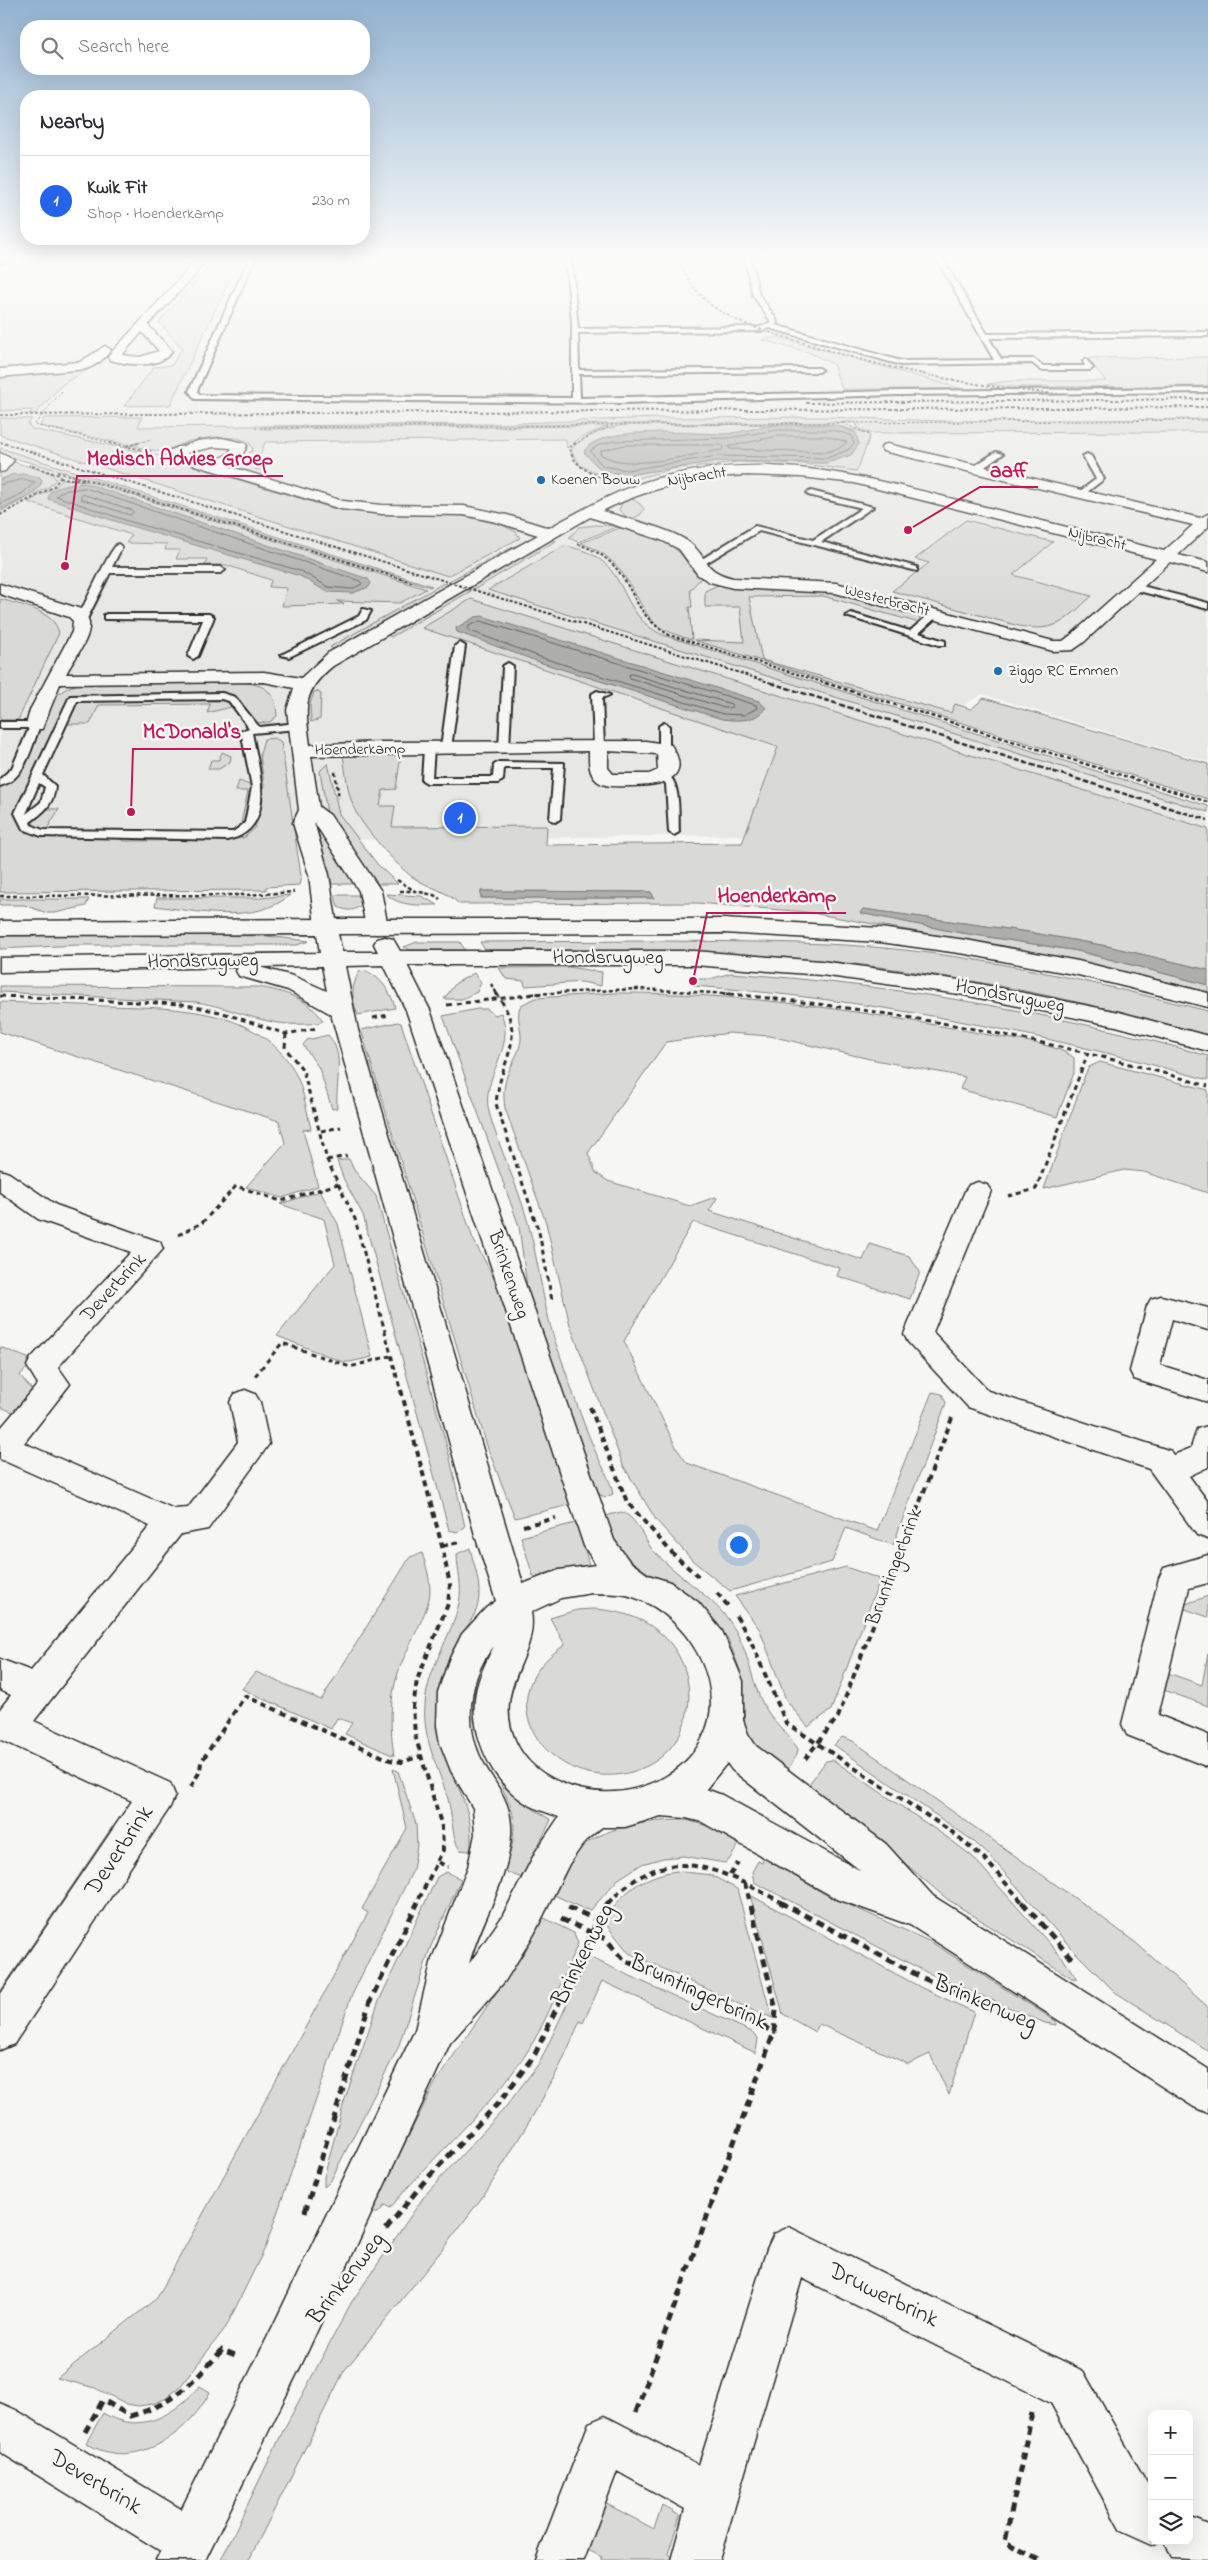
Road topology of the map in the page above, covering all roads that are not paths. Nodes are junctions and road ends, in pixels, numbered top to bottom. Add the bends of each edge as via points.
1 (200, 375) edge
2 (576, 375) edge
3 (1208, 390) edge
4 (576, 399) junction
5 (888, 448) dead end
6 (1000, 454) dead end
7 (1087, 456) dead end
8 (213, 467) dead end
9 (976, 469) junction
10 (999, 475) junction
11 (986, 484) dead end
12 (811, 493) dead end
13 (972, 494) dead end
14 (1082, 494) junction
15 (957, 505) junction
16 (589, 512) junction
17 (1206, 521) edge
18 (551, 534) junction
19 (814, 543) junction
20 (118, 547) dead end
21 (1167, 556) junction
22 (698, 564) junction
23 (1208, 567) edge
24 (914, 569) dead end
25 (106, 570) junction
26 (221, 570) dead end
27 (459, 586) joint
28 (1134, 587) junction
29 (0, 589) edge
30 (1208, 606) edge
31 (366, 611) dead end
32 (935, 614) junction
33 (851, 616) dead end
34 (107, 617) dead end
35 (81, 621) junction
36 (912, 634) junction
37 (942, 643) dead end
38 (460, 646) dead end
39 (193, 656) dead end
40 (286, 656) dead end
41 (508, 666) dead end
42 (54, 679) junction
43 (304, 684) junction
44 (605, 695) dead end
45 (0, 725) edge
46 (35, 725) junction
47 (298, 726) junction
48 (664, 726) dead end
49 (256, 730) junction
50 (599, 747) junction
51 (438, 748) junction
52 (504, 748) junction
53 (664, 749) junction
54 (301, 751) junction
55 (37, 776) junction
56 (664, 776) junction
57 (0, 783) edge
58 (309, 810) junction
59 (555, 819) dead end
60 (24, 821) junction
61 (674, 832) dead end
62 (326, 926) junction
63 (377, 927) junction
64 (0, 928) edge
65 (392, 958) junction
66 (333, 959) junction
67 (210, 962) junction
68 (0, 965) edge
69 (1208, 1000) edge
70 (342, 1010) junction
71 (1208, 1044) edge
72 (0, 1179) edge
73 (975, 1198) road end
74 (1208, 1319) edge
75 (1208, 1391) edge
76 (245, 1402) road end
77 (8, 1429) edge
78 (1208, 1438) edge
79 (1169, 1471) junction
80 (172, 1522) junction
81 (1208, 1526) edge
82 (1208, 1568) edge
83 (636, 1584) junction
84 (514, 1606) junction
85 (0, 1674) edge
86 (36, 1690) junction
87 (727, 1722) junction
88 (1208, 1751) edge
89 (663, 1800) junction
90 (595, 1810) junction
91 (920, 1910) junction
92 (436, 2029) junction
93 (0, 2030) edge
94 (1208, 2093) edge
95 (0, 2426) edge
96 (712, 2498) junction
97 (1148, 2519) edge
98 (1193, 2543) edge
99 (185, 2550) edge
100 (1208, 2551) edge
101 (560, 2560) edge
102 (695, 2560) edge

1 - 4 lane via 193,391 198,397
2 - 4 lane
3 - 4 lane via 898,393 622,401
5 - 9 street
6 - 9 lane
7 - 14 lane via 1100,479
8 - 18 street via 340,505 483,514
9 - 10 street
10 - 11 street
10 - 14 street
12 - 19 lane via 870,507
13 - 15 street
14 - 17 street
15 - 16 street, Nijbracht via 854,479 809,472 748,470 702,474 642,487
15 - 21 street, Nijbracht
16 - 18 street, Nijbracht
16 - 22 street, Westerbracht via 666,537 684,546
17 - 21 street, Westerbracht
18 - 27 street, Nijbracht
19 - 22 lane via 758,528
19 - 24 lane
20 - 25 lane
21 - 23 street, Nijbracht
21 - 28 street, Westerbracht
22 - 32 street, Westerbracht via 704,572 732,584 836,588
25 - 26 lane
25 - 35 lane
27 - 43 street, Hoenderkamp via 334,657
28 - 30 lane
28 - 32 street, Westerbracht via 1067,646 1030,641
29 - 35 street via 75,613
31 - 40 lane via 363,618
32 - 36 lane
33 - 36 lane
34 - 39 lane via 209,617
35 - 42 street via 80,632
36 - 37 lane
38 - 51 lane
41 - 52 lane
42 - 43 street via 264,677
42 - 46 street
43 - 47 street, Hoenderkamp via 296,710
44 - 50 lane via 597,694
45 - 46 lane
46 - 57 lane via 15,772
47 - 49 lane
47 - 54 street, Hoenderkamp
48 - 53 lane
49 - 55 lane via 232,699 222,696 73,698
49 - 60 lane via 246,731 257,787 252,820 247,829 237,835 41,833 32,831
50 - 52 street, Hoenderkamp
50 - 53 street, Hoenderkamp
50 - 56 street via 600,771 604,778 656,780
51 - 52 street, Hoenderkamp
51 - 54 street, Hoenderkamp
51 - 59 lane via 427,780 498,780 498,765 560,765
53 - 56 street via 669,769
54 - 58 street, Hoenderkamp
55 - 60 lane via 20,813
55 - 60 lane via 50,786 50,798
56 - 61 lane via 671,784
58 - 62 street, Hoenderkamp via 303,823 319,876
58 - 63 street via 323,819 370,891
62 - 63 street, Hondsrugweg
62 - 64 street, Hondsrugweg
62 - 66 street
63 - 65 street
63 - 69 street, Hondsrugweg via 724,926 880,935 1078,968
65 - 66 street, Hondsrugweg
65 - 71 street, Hondsrugweg via 694,958 821,968 1028,999 1119,1019
65 - 83 street, Brinkenweg via 418,1010 605,1554 618,1571
66 - 67 street, Hondsrugweg
66 - 70 street
67 - 68 street, Hondsrugweg
67 - 70 street via 293,983 317,993
70 - 84 street
72 - 77 street, Deverbrink via 47,1212 150,1249 41,1366 56,1384
73 - 79 street via 918,1334 978,1399 1160,1460
74 - 75 street via 1161,1306 1144,1371
76 - 80 street, Deverbrink via 254,1444 197,1520
77 - 80 street, Deverbrink via 2,1447
78 - 79 street via 1204,1455
79 - 81 street
80 - 86 street, Deverbrink
82 - 88 street via 1175,1578 1138,1724
83 - 84 street, Brinkenweg via 599,1578 581,1579 545,1588
83 - 87 street via 669,1599 708,1637 727,1686
84 - 90 street via 517,1624 514,1642 493,1690 493,1723 497,1739 514,1770 542,1794 577,1808
84 - 92 street, Brinkenweg via 496,1618 470,1650 455,1689 457,1738 469,1771 482,1789 492,1812 494,1827 480,1882 450,1962
85 - 86 street
86 - 93 street, Deverbrink via 8,1726 157,1796
87 - 89 street via 714,1753 704,1767 692,1780
87 - 91 street, Brinkenweg via 732,1741 744,1758 873,1857
89 - 90 street via 630,1810
89 - 91 street, Brinkenweg via 686,1800 709,1807 850,1886
90 - 92 street, Brinkenweg via 573,1827 556,1850 529,1904 486,1974
91 - 94 street, Brinkenweg
92 - 99 street, Brinkenweg via 276,2369
95 - 99 street, Deverbrink via 66,2465
96 - 97 street, Druwerbrink via 789,2249 1067,2388 1138,2514
96 - 101 street via 606,2439
96 - 102 street, Druwerbrink
98 - 100 street

